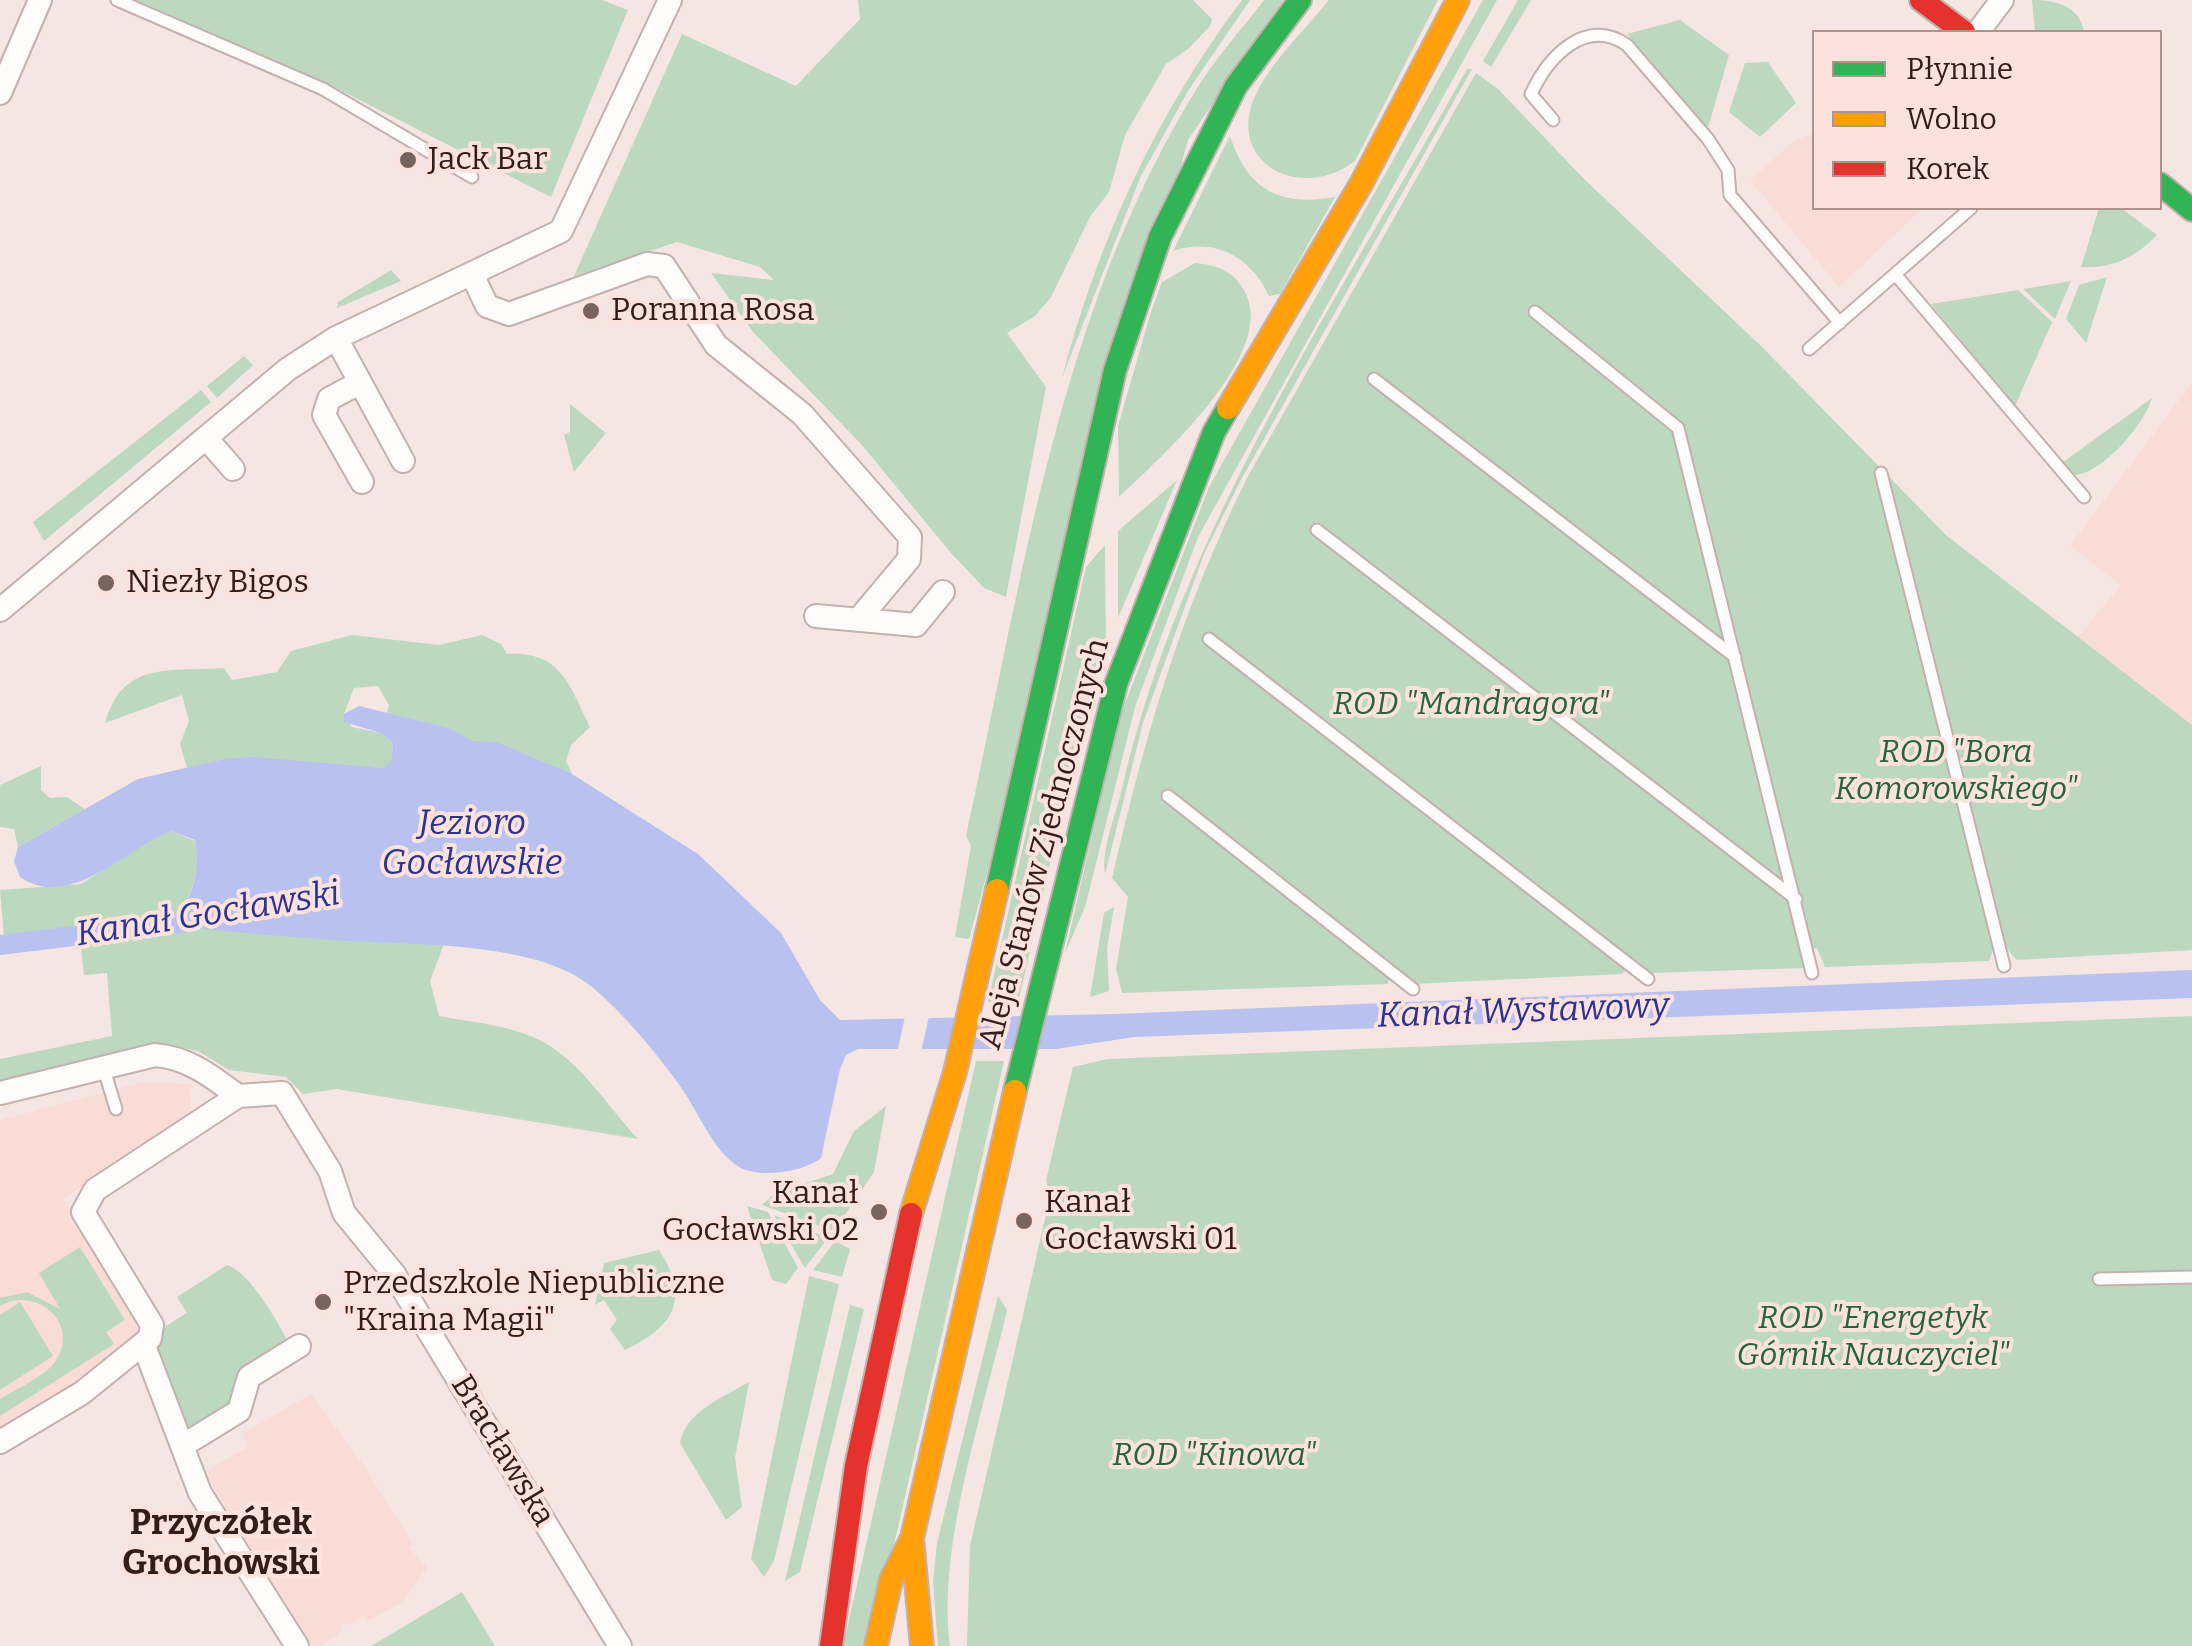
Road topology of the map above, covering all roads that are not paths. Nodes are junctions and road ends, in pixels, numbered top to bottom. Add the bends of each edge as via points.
1 (40, 0) edge
2 (117, 0) edge
3 (670, 0) edge
4 (1300, 0) edge
5 (1458, 0) edge
6 (1921, 0) edge
7 (2002, 0) edge
8 (1961, 30) edge
9 (1980, 30) edge
10 (0, 93) edge
11 (1552, 120) dead end
12 (472, 177) dead end
13 (2162, 186) edge
14 (1970, 210) edge
15 (2192, 210) edge
16 (472, 274) junction
17 (1895, 274) junction
18 (1535, 312) dead end
19 (1840, 322) junction
20 (336, 338) junction
21 (1809, 349) dead end
22 (1374, 379) dead end
23 (359, 383) junction
24 (206, 438) junction
25 (403, 461) dead end
26 (233, 470) dead end
27 (1881, 473) dead end
28 (362, 482) dead end
29 (2084, 496) dead end
30 (1317, 530) dead end
31 (943, 592) dead end
32 (1, 606) edge
33 (816, 616) dead end
34 (858, 620) junction
35 (1209, 639) dead end
36 (1735, 657) junction
37 (1168, 796) dead end
38 (1796, 900) junction
39 (2004, 966) dead end
40 (1812, 973) dead end
41 (1648, 980) dead end
42 (1413, 989) dead end
43 (103, 1066) junction
44 (0, 1094) edge
45 (238, 1096) junction
46 (116, 1109) dead end
47 (2192, 1276) edge
48 (2100, 1280) dead end
49 (144, 1346) junction
50 (298, 1346) dead end
51 (0, 1442) edge
52 (182, 1446) junction
53 (856, 1466) junction
54 (912, 1538) junction
55 (810, 1630) dead end
56 (297, 1646) edge
57 (620, 1646) edge
58 (830, 1646) edge
59 (876, 1646) edge
60 (922, 1646) edge

1 - 10 street
2 - 12 lane via 323,88
3 - 16 street via 561,231
4 - 53 main road, Aleja Stanów Zjednoczonych via 1212,128 1137,299 1106,404 955,1072 910,1222
5 - 54 main road, Aleja Stanów Zjednoczonych via 1362,184 1223,416 1109,706
6 - 8 main road
7 - 9 street
11 - 19 lane via 1532,94 1560,50 1596,34 1613,35 1708,138 1728,170 1730,196
13 - 15 main road
14 - 17 lane
16 - 20 street
16 - 34 street via 486,306 509,314 647,264 664,266 716,344 802,414 848,477 910,537 908,559
17 - 19 lane
17 - 29 lane
18 - 36 lane via 1678,428
19 - 21 lane
20 - 23 street
20 - 24 street
22 - 36 lane
23 - 25 street
23 - 28 street via 329,399 324,415
24 - 26 street
24 - 32 street
27 - 39 lane
30 - 38 lane
31 - 34 street via 916,625
33 - 34 street
35 - 41 lane
36 - 38 lane
37 - 42 lane
38 - 40 lane
43 - 44 street
43 - 45 street via 155,1054 178,1057
43 - 46 lane
45 - 49 street via 95,1190 83,1212 152,1325
45 - 57 street, Bracławska via 288,1097 330,1172 344,1213 394,1274
47 - 48 lane
49 - 51 street
49 - 52 street
50 - 52 street via 249,1378 239,1411
52 - 56 street via 200,1493
53 - 55 main road
53 - 58 main road, Aleja Stanów Zjednoczonych
54 - 59 main road, Aleja Stanów Zjednoczonych via 891,1580
54 - 60 main road

